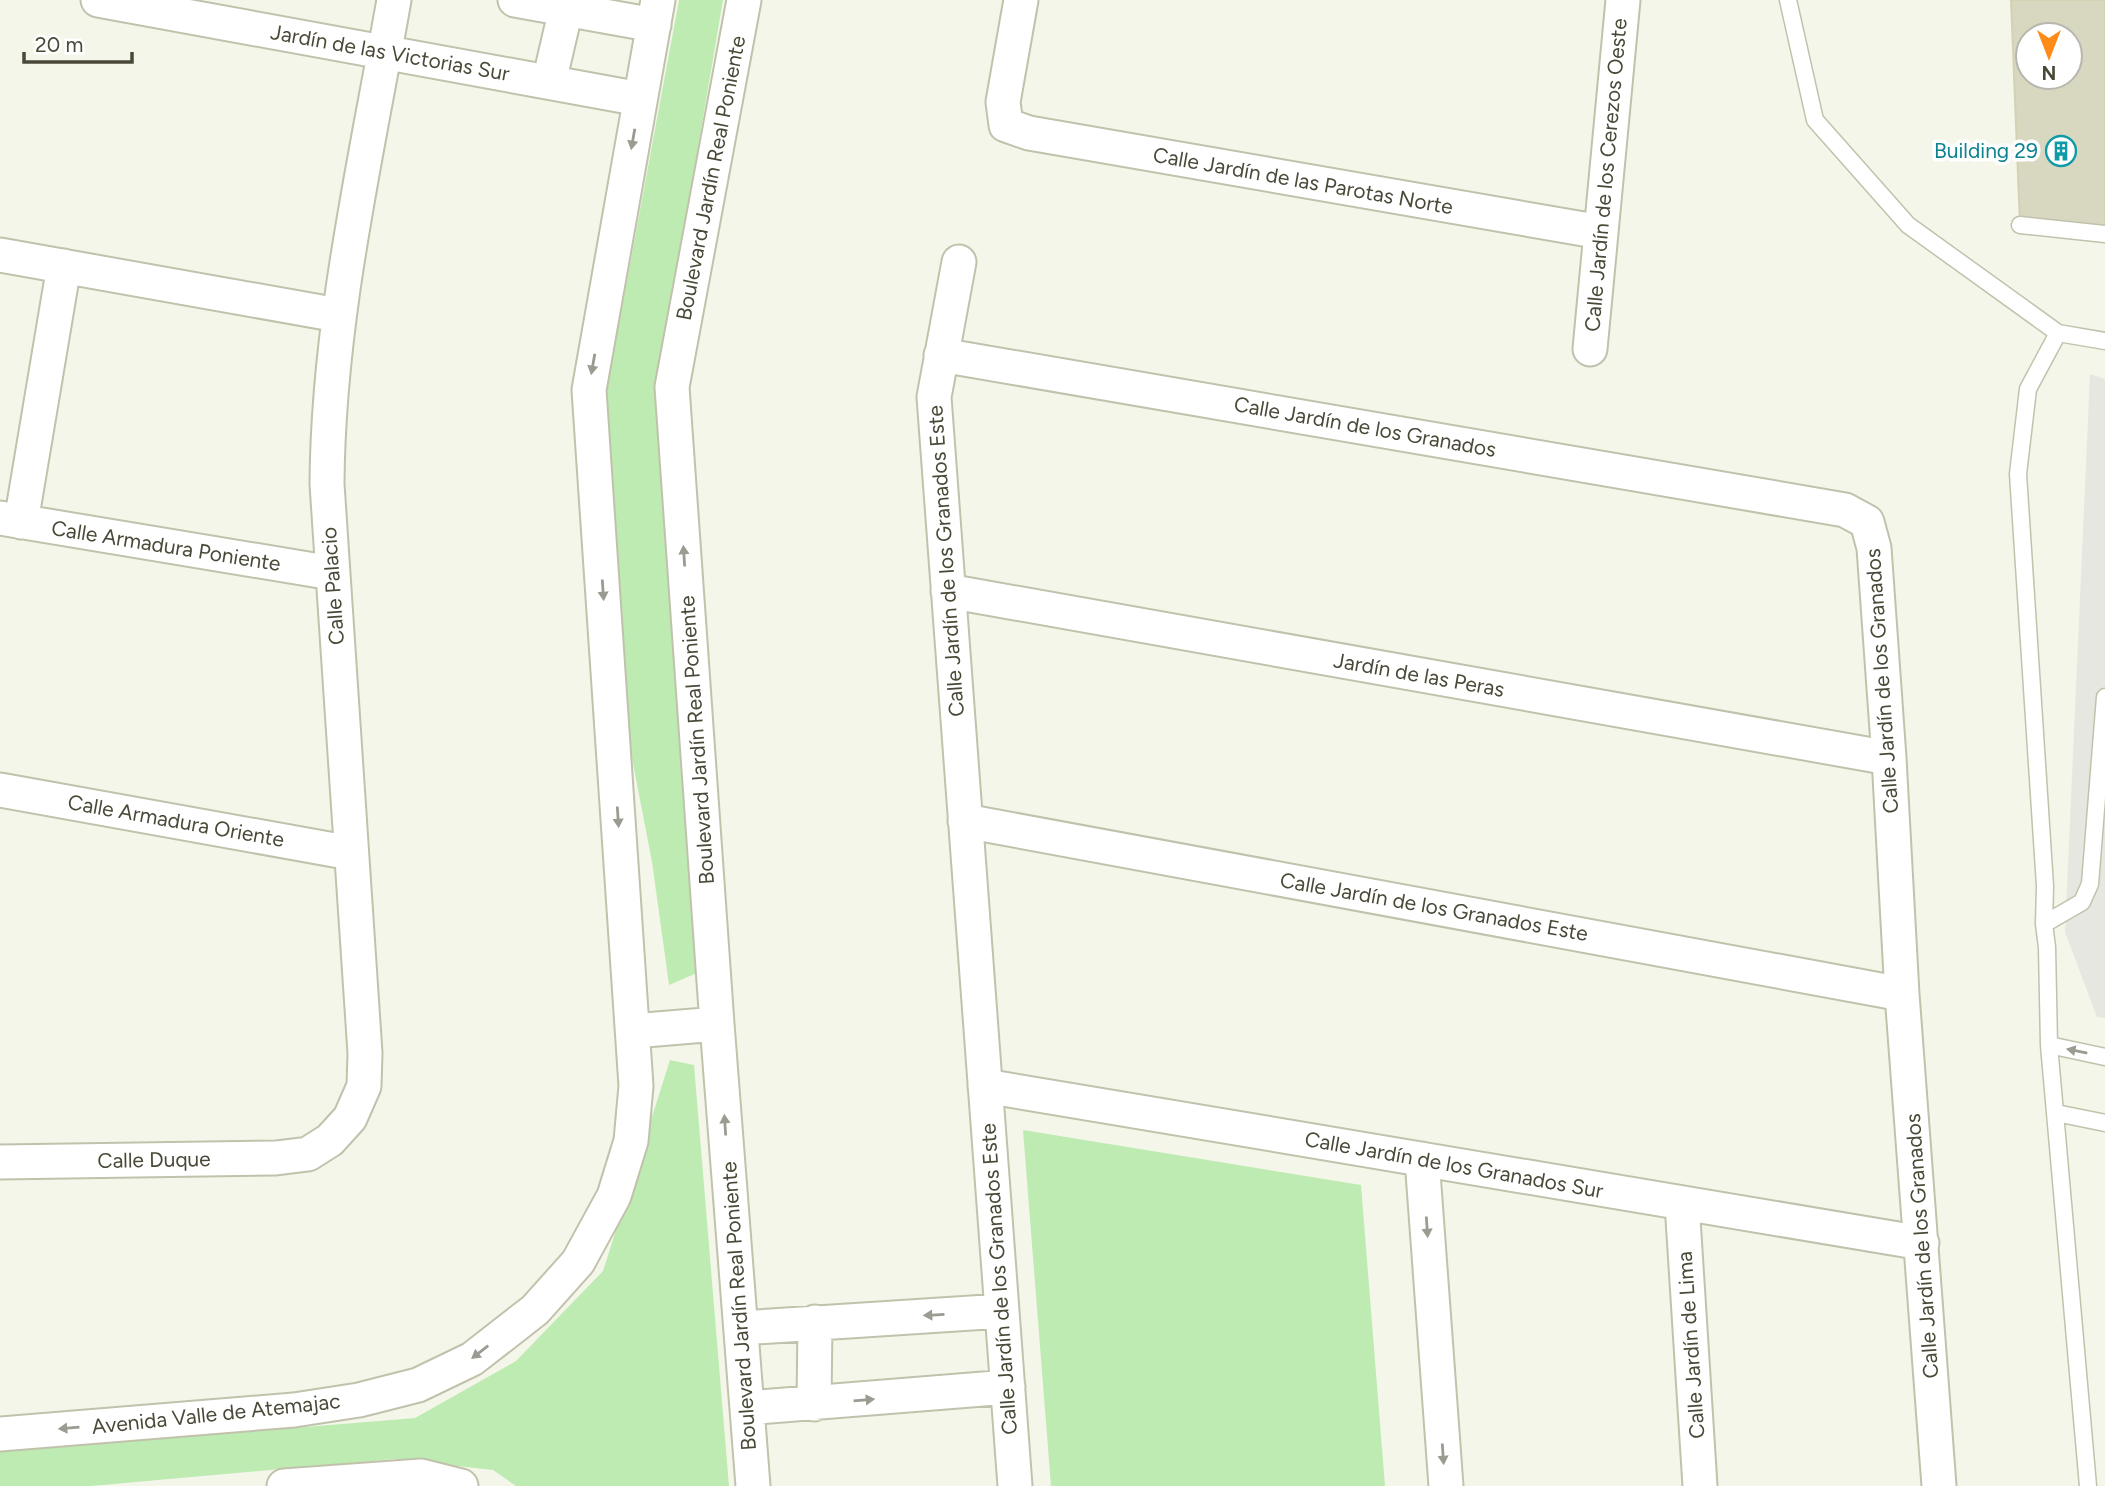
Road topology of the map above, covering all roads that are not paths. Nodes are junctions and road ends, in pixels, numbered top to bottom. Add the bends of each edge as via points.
1 (98, 0) edge
2 (394, 0) edge
3 (515, 0) edge
4 (744, 0) edge
5 (1021, 0) edge
6 (1623, 0) edge
7 (1788, 0) edge
8 (566, 9) junction
9 (656, 12) edge
10 (385, 52) junction
11 (549, 82) junction
12 (640, 99) junction
13 (2020, 225) dead end
14 (1601, 232) junction
15 (2105, 234) edge
16 (0, 255) edge
17 (959, 262) dead end
18 (64, 266) junction
19 (338, 316) junction
20 (2058, 333) junction
21 (2105, 341) edge
22 (1590, 349) dead end
23 (942, 355) junction
24 (10, 520) edge
25 (332, 573) junction
26 (948, 591) junction
27 (2105, 697) edge
28 (1889, 758) junction
29 (0, 790) edge
30 (965, 821) junction
31 (351, 853) junction
32 (2044, 924) junction
33 (1902, 994) junction
34 (717, 1024) junction
35 (634, 1031) junction
36 (2049, 1045) junction
37 (2105, 1057) edge
38 (985, 1086) junction
39 (2056, 1113) junction
40 (2105, 1123) edge
41 (308, 1154) joint
42 (1422, 1159) junction
43 (0, 1162) edge
44 (1682, 1203) junction
45 (1922, 1243) junction
46 (1002, 1311) junction
47 (815, 1322) junction
48 (741, 1328) junction
49 (1008, 1387) junction
50 (814, 1404) junction
51 (747, 1408) junction
52 (0, 1434) edge
53 (284, 1486) edge
54 (461, 1486) edge
55 (753, 1486) edge
56 (1015, 1486) edge
57 (1446, 1486) edge
58 (1700, 1486) edge
59 (1939, 1486) edge
60 (2088, 1486) edge

1 - 10 street, Jardín de las Victorias Sur
2 - 10 street, Calle Palacio
3 - 8 street
34 -> 4 street, Boulevard Jardín Real Poniente via 672,387
5 - 14 street, Calle Jardín de las Parotas Norte via 1003,102 1006,125 1029,134
6 - 14 street, Calle Jardín de los Cerezos Oeste
7 - 20 lane via 1815,120 1908,225
8 - 9 street
8 - 11 street
9 - 12 street
10 - 11 street, Jardín de las Victorias Sur
10 - 19 street, Calle Palacio
11 - 12 street, Jardín de las Victorias Sur
12 -> 35 street via 589,390
13 - 15 lane
14 - 22 street, Calle Jardín de los Cerezos Oeste
16 - 18 street
17 - 23 street, Calle Jardín de los Granados Este
18 - 19 street
18 - 24 street
19 - 25 street, Calle Palacio via 327,430
20 - 21 lane
20 - 32 lane via 2028,389 2018,474
23 - 26 street, Calle Jardín de los Granados Este via 933,397
23 - 28 street, Calle Jardín de los Granados via 1845,510 1867,522 1874,548
24 - 25 street, Calle Armadura Poniente
25 - 31 street, Calle Palacio
26 - 28 street, Jardín de las Peras
26 - 30 street, Calle Jardín de los Granados Este
27 - 32 lane via 2091,884 2082,902
28 - 33 street, Calle Jardín de los Granados
29 - 31 street, Calle Armadura Oriente
30 - 33 street, Calle Jardín de los Granados Este
30 - 38 street, Calle Jardín de los Granados Este
31 - 41 street, Calle Palacio via 364,1086 350,1118 330,1140
32 - 36 lane
33 - 45 street, Calle Jardín de los Granados
34 - 35 street
48 -> 34 street, Boulevard Jardín Real Poniente
35 -> 52 street, Avenida Valle de Atemajac via 631,1141 614,1196 578,1262 534,1310 472,1359 418,1385 359,1400 294,1410
37 -> 36 lane
36 - 39 lane
38 - 42 street, Calle Jardín de los Granados Sur
38 - 46 street, Calle Jardín de los Granados Este
39 - 40 lane
39 - 60 lane
41 - 43 street, Calle Duque
42 - 44 street, Calle Jardín de los Granados Sur
42 -> 57 street
44 - 45 street, Calle Jardín de los Granados Sur
44 - 58 street, Calle Jardín de Lima
45 - 59 street, Calle Jardín de los Granados
46 -> 47 street
46 - 49 street, Calle Jardín de los Granados Este
47 - 48 street
47 - 50 street
48 - 51 street, Boulevard Jardín Real Poniente
50 -> 49 street
49 - 56 street, Calle Jardín de los Granados Este
50 - 51 street
51 - 55 street, Boulevard Jardín Real Poniente
53 - 54 street via 421,1476

